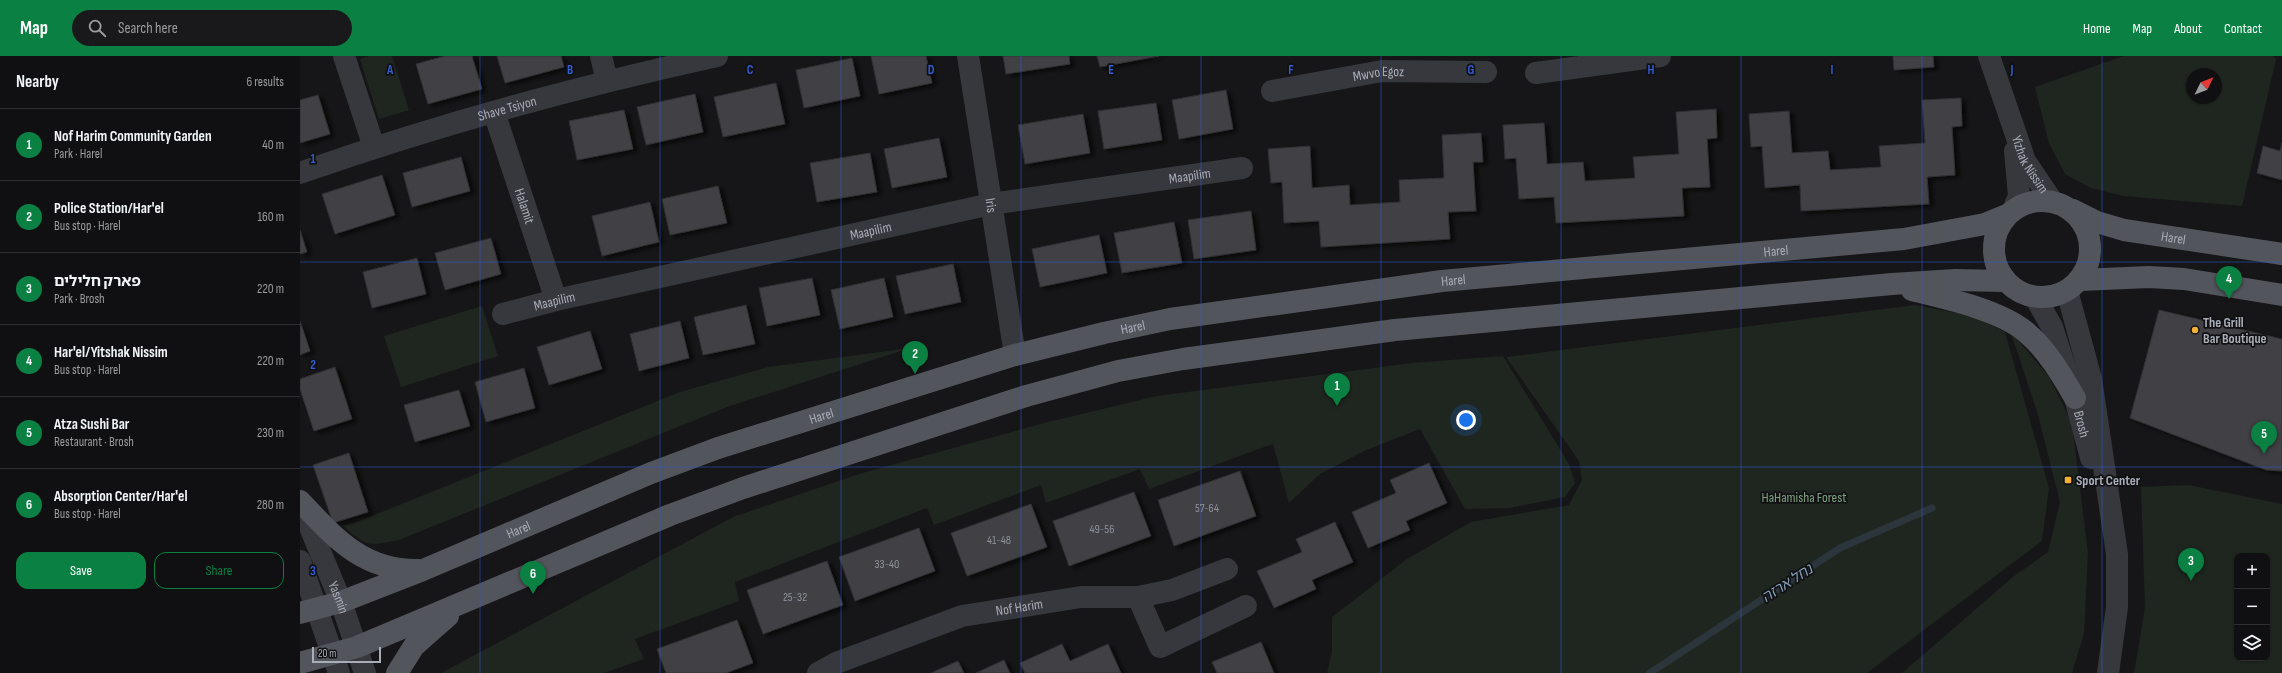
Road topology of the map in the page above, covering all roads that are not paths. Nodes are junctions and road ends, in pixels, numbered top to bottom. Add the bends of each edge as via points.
1 (344, 56) edge
2 (601, 56) edge
3 (717, 56) edge
4 (968, 56) edge
5 (1660, 56) edge
6 (1989, 56) edge
7 (1380, 64) edge
8 (1486, 72) dead end
9 (1536, 73) dead end
10 (606, 81) junction
11 (1272, 91) dead end
12 (494, 112) junction
13 (2011, 126) junction
14 (374, 147) junction
15 (1242, 168) dead end
16 (300, 173) edge
17 (991, 204) junction
18 (2060, 205) junction
19 (2010, 213) junction
20 (2282, 254) edge
21 (2006, 282) junction
22 (1892, 284) junction
23 (2074, 286) junction
24 (2282, 295) edge
25 (2035, 297) junction
26 (556, 300) junction
27 (503, 314) dead end
28 (1015, 355) junction
29 (2075, 398) junction
30 (300, 502) edge
31 (2117, 554) junction
32 (300, 561) edge
33 (1227, 569) dead end
34 (423, 570) junction
35 (1138, 597) junction
36 (341, 602) junction
37 (464, 603) junction
38 (1246, 606) dead end
39 (308, 611) edge
40 (357, 647) junction
41 (300, 663) edge
42 (336, 664) edge
43 (365, 673) edge
44 (397, 673) edge
45 (818, 673) edge
46 (2108, 673) edge

1 - 14 street
2 - 10 street
3 - 10 street, Shave Tsiyon
4 - 17 street, Iris
5 - 9 street
6 - 13 street, Yizhak Nissim
7 - 8 street, Mwvo Egoz
7 - 11 street, Mwvo Egoz
10 - 12 street, Shave Tsiyon
12 - 14 street, Shave Tsiyon
12 - 26 street, Halamit
13 - 18 street, Yizhak Nissim via 2024,161
13 - 19 street, Yizhak Nissim via 2018,196
14 - 16 street, Shave Tsiyon
15 - 17 street, Maapilim
17 - 26 street, Maapilim
17 - 28 street, Iris
18 - 19 main road via 2038,201 2025,203
18 - 20 main road, Harel via 2097,222 2124,230
18 - 23 main road via 2080,219 2088,233 2091,249 2088,266
19 - 21 main road via 1999,227 1994,241 1998,269
19 - 28 main road, Harel via 1985,224 1904,239 1442,281 1170,319
21 - 22 main road via 1955,280
21 - 25 main road via 2019,292
22 - 29 main road via 1951,299 1990,313 2025,332 2054,363
22 - 37 main road via 1417,327 1183,359 1118,372 1011,401 743,488 670,515
23 - 24 main road via 2148,277 2184,279
23 - 25 main road via 2057,296
23 - 31 street, Brosh via 2091,379
25 - 29 street, Brosh via 2052,327
26 - 27 street, Maapilim
28 - 34 main road, Harel via 718,448 651,473
29 - 31 street, Brosh
30 - 34 main road via 342,544 362,557 403,570
30 - 36 street, Yasmin
31 - 46 street, Brosh via 2117,607
32 - 39 street, Yasmin
33 - 35 street, Nof Harim via 1172,590
34 - 36 main road, Harel
35 - 38 street via 1160,647
35 - 45 street, Nof Harim via 1081,597 962,616
36 - 39 main road, Harel
36 - 40 street, Yasmin
37 - 40 main road
37 - 44 main road via 414,646
39 - 42 street, Yasmin
40 - 42 main road
40 - 43 street, Yasmin
41 - 42 main road

